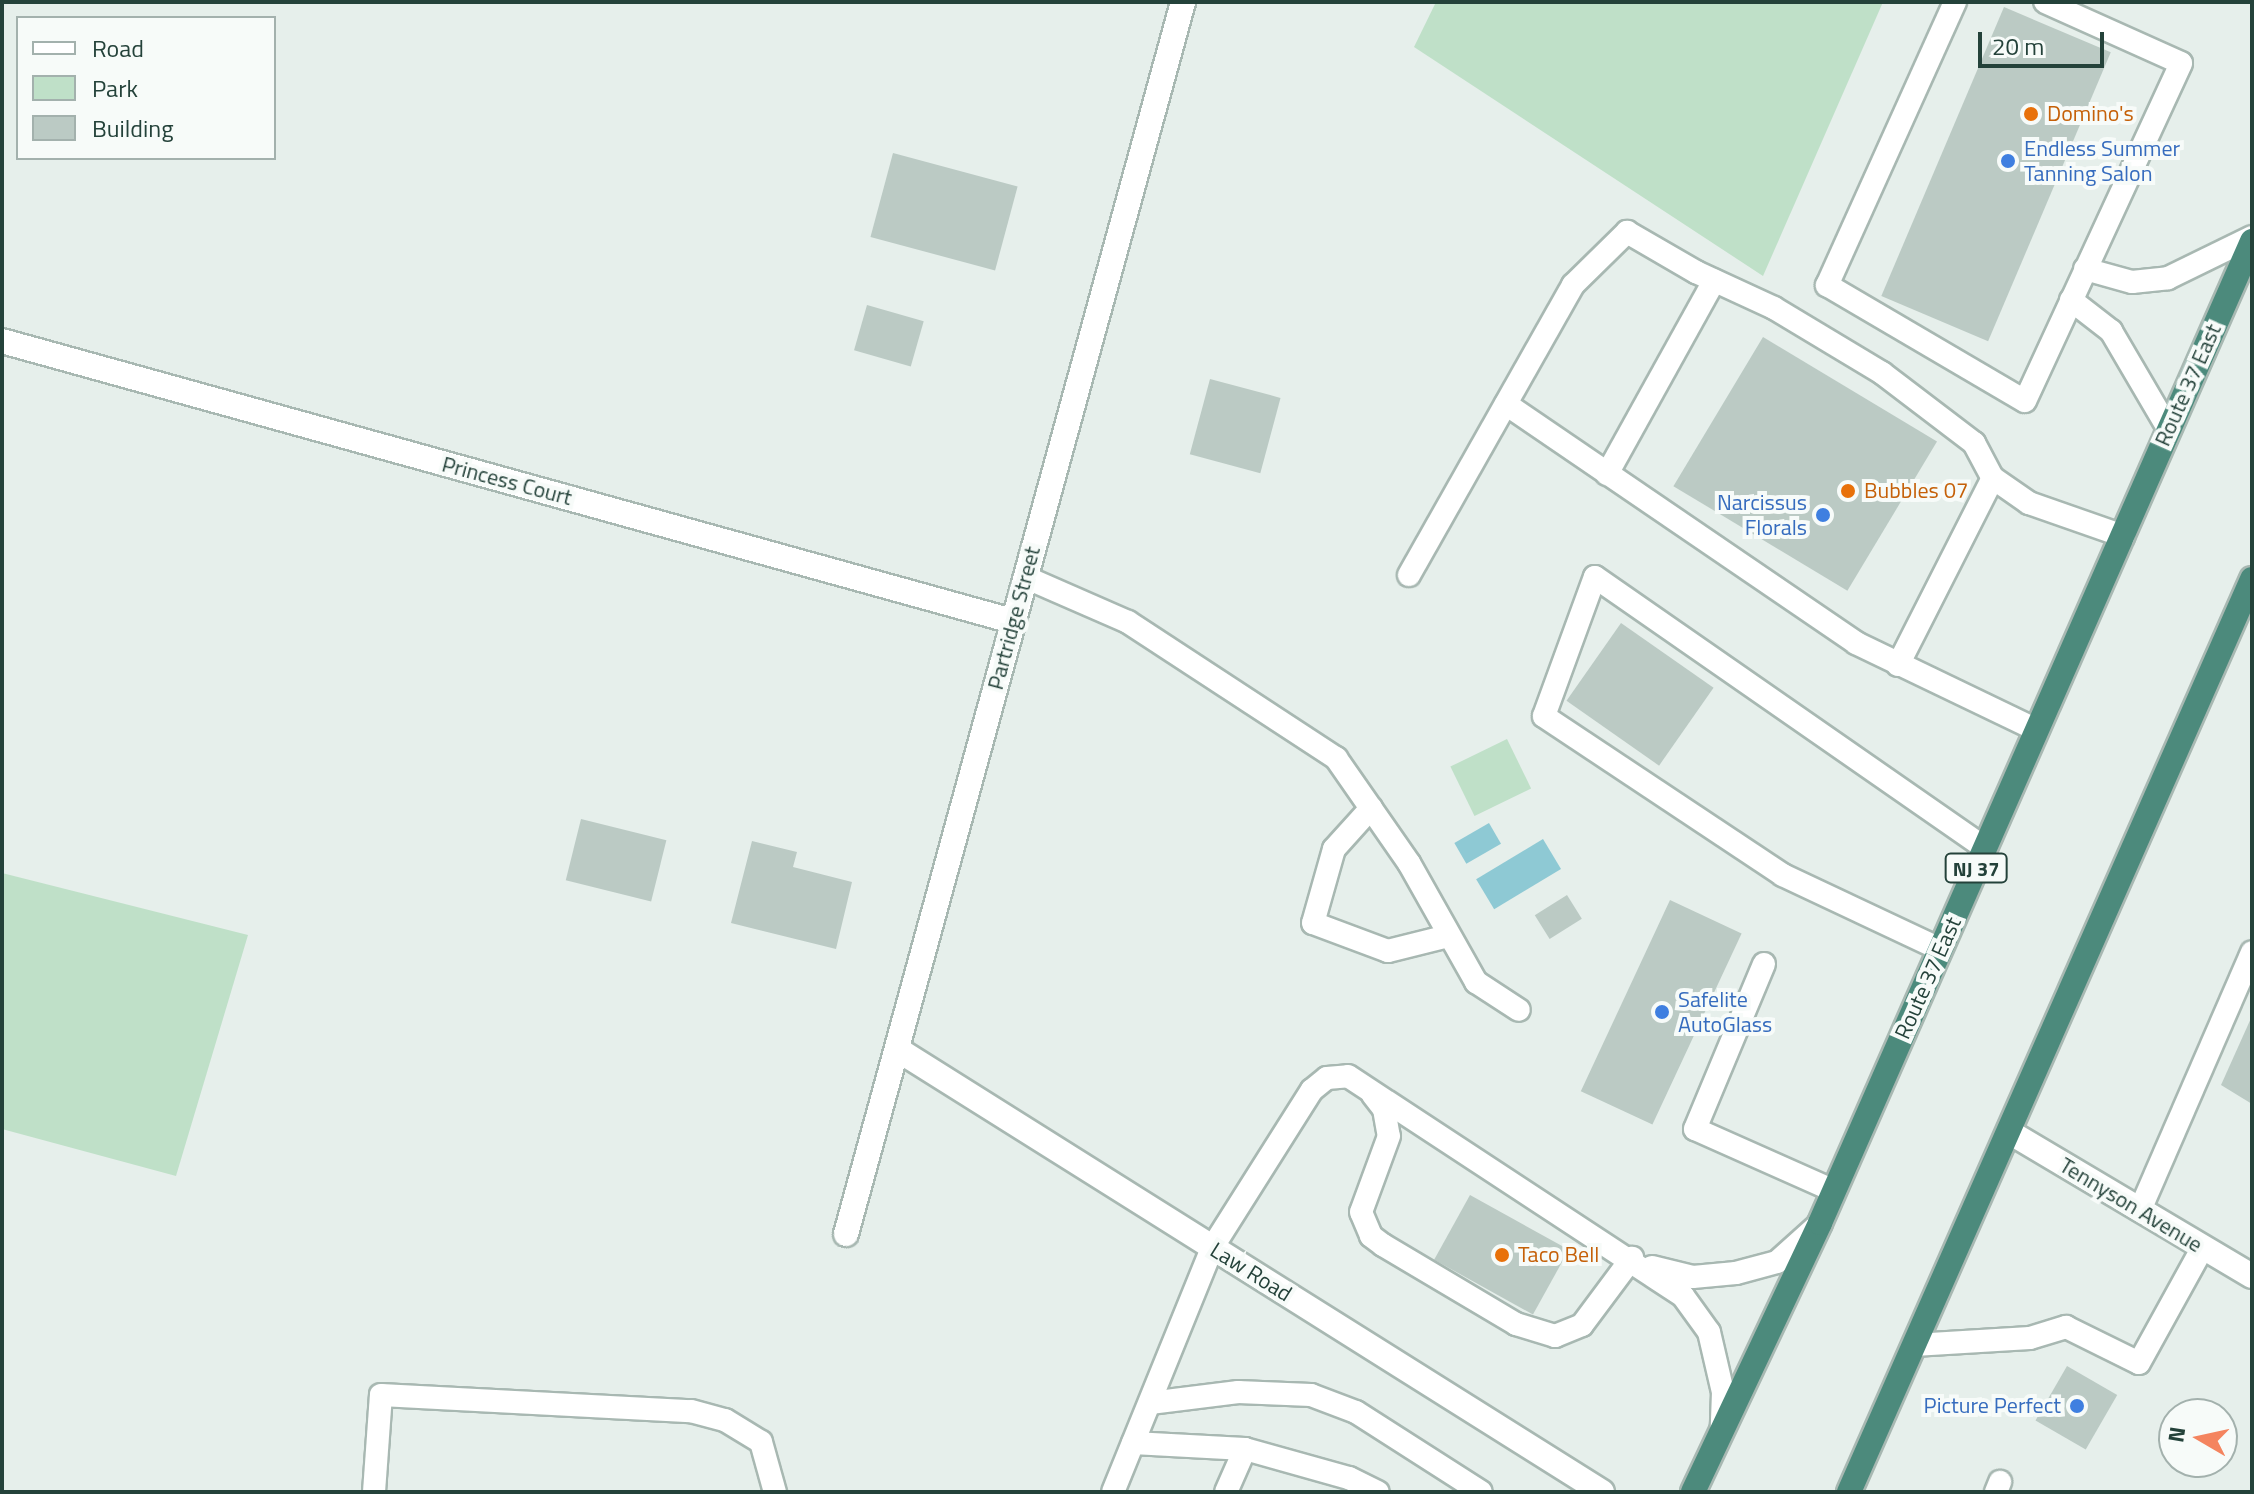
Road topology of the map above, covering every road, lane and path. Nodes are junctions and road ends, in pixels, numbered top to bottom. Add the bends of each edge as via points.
1 (1183, 2) edge
2 (1955, 2) edge
3 (2045, 2) edge
4 (2252, 239) edge
5 (2085, 269) junction
6 (1714, 281) junction
7 (2071, 300) junction
8 (2, 341) edge
9 (1506, 404) junction
10 (2168, 428) junction
11 (1607, 474) junction
12 (1993, 478) junction
13 (2123, 536) junction
14 (1409, 575) dead end
15 (1025, 577) junction
16 (2252, 579) edge
17 (2244, 618) edge
18 (1012, 621) junction
19 (1898, 665) junction
20 (2037, 730) junction
21 (1371, 808) junction
22 (1985, 848) junction
23 (1448, 936) junction
24 (1940, 949) junction
25 (2252, 952) edge
26 (1764, 964) dead end
27 (1519, 1010) dead end
28 (900, 1051) junction
29 (1370, 1091) junction
30 (2011, 1133) junction
31 (1834, 1191) junction
32 (2140, 1210) junction
33 (1820, 1223) junction
34 (846, 1234) dead end
35 (2203, 1247) junction
36 (1212, 1248) junction
37 (1638, 1262) junction
38 (2252, 1276) edge
39 (1914, 1345) junction
40 (1150, 1403) junction
41 (1722, 1428) junction
42 (1133, 1443) junction
43 (1245, 1449) junction
44 (374, 1492) edge
45 (775, 1492) edge
46 (1113, 1492) edge
47 (1226, 1492) edge
48 (1378, 1492) edge
49 (1481, 1492) edge
50 (1602, 1492) edge
51 (1693, 1492) edge
52 (1849, 1492) edge

1 - 15 street, Partridge Street
2 - 7 lane via 1827,285 2025,401
3 - 5 lane via 2181,63
4 - 5 lane via 2168,278 2132,282
4 - 10 highway, Route 37 East / NJ 37
5 - 7 lane
6 - 9 lane via 1627,232 1573,285
6 - 11 lane
6 - 12 lane via 1774,308 1882,373 1974,443
7 - 10 lane via 2111,331
8 - 18 street, Princess Court
9 - 11 lane
9 - 14 lane
10 - 13 highway, Route 37 East / NJ 37
11 - 19 lane via 1856,643
12 - 13 lane via 2029,503
12 - 19 lane
13 - 20 highway, Route 37 East / NJ 37
15 - 18 street, Partridge Street
15 - 21 lane via 1128,622 1221,680 1336,758
16 - 17 highway
17 - 30 highway
18 - 28 street, Partridge Street
19 - 20 lane
20 - 22 highway, Route 37 East / NJ 37
21 - 23 lane via 1409,863
21 - 23 lane via 1334,849 1313,923 1388,951
22 - 24 highway, Route 37 East / NJ 37
22 - 24 lane via 1595,577 1544,716 1783,875
23 - 27 lane via 1476,982
24 - 31 highway, Route 37 East / NJ 37
25 - 32 lane
26 - 31 lane via 1695,1129
28 - 34 street, Partridge Street
28 - 36 street, Law Road
29 - 36 lane via 1348,1076 1327,1078 1312,1090
29 - 37 lane
29 - 37 lane via 1384,1109 1389,1136 1361,1212 1371,1236 1383,1245 1516,1324 1555,1336 1582,1325
30 - 32 street, Tennyson Avenue
30 - 39 highway
31 - 33 highway, Route 37 East / NJ 37
32 - 35 street, Tennyson Avenue
33 - 37 lane via 1777,1262 1736,1273 1693,1277
33 - 41 highway, Route 37 East / NJ 37
35 - 38 street, Tennyson Avenue
35 - 39 lane via 2139,1363 2066,1327 2030,1338
36 - 40 lane
36 - 50 street, Law Road
37 - 41 lane via 1683,1296 1709,1332 1723,1392
39 - 52 highway
40 - 42 lane
40 - 49 lane via 1238,1392 1311,1395 1356,1412
41 - 51 highway, Route 37 East / NJ 37
42 - 43 lane
42 - 46 lane
43 - 47 lane
43 - 48 lane via 1349,1478
44 - 45 lane via 381,1395 691,1411 725,1420 761,1442

